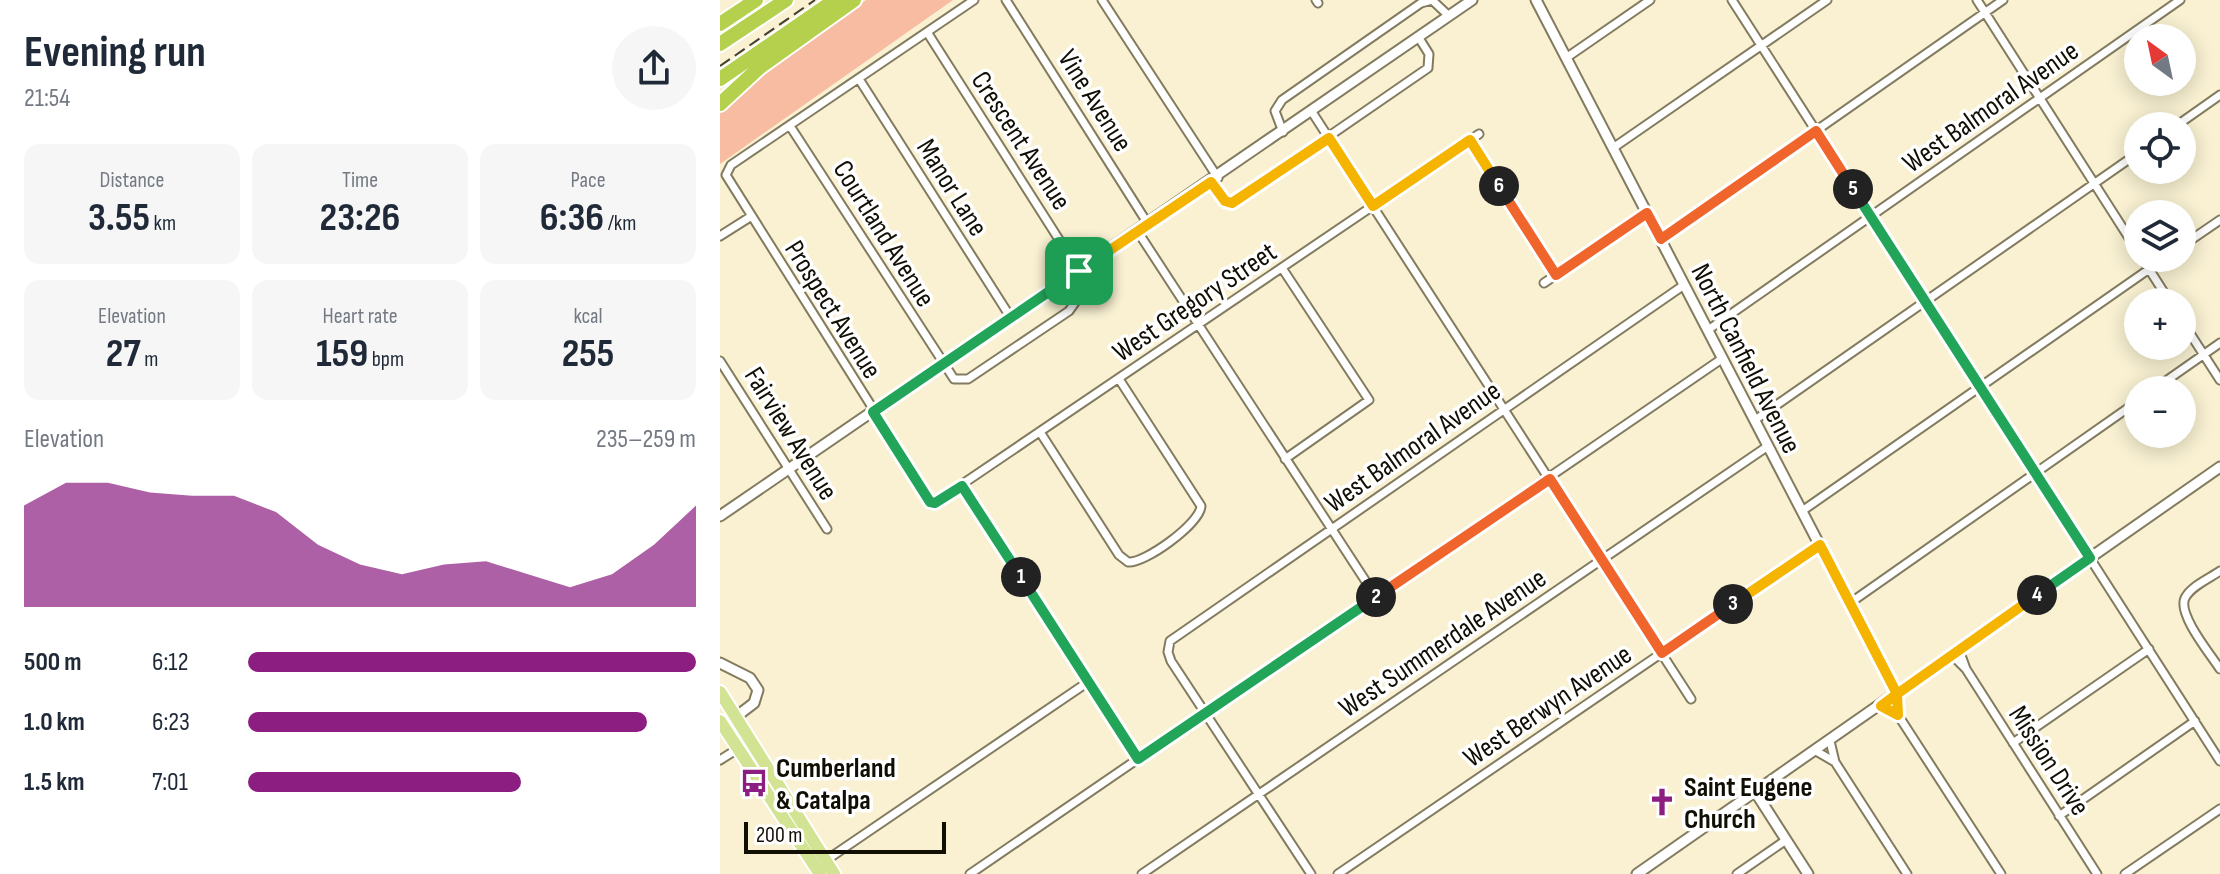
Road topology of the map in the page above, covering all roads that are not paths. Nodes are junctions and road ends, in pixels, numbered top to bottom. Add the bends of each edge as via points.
1 (756, 0) edge
2 (786, 0) edge
3 (835, 0) edge
4 (854, 0) edge
5 (974, 0) edge
6 (1006, 0) edge
7 (1102, 0) edge
8 (1472, 0) edge
9 (1536, 0) edge
10 (1650, 0) edge
11 (1732, 0) edge
12 (1827, 0) edge
13 (1977, 0) edge
14 (2003, 0) edge
15 (2180, 0) edge
16 (1985, 12) junction
17 (1449, 16) junction
18 (720, 22) edge
19 (927, 32) junction
20 (1419, 38) junction
21 (720, 44) edge
22 (1761, 46) junction
23 (1566, 58) junction
24 (720, 79) edge
25 (859, 79) junction
26 (2220, 95) edge
27 (2040, 98) junction
28 (720, 104) edge
29 (1312, 112) junction
30 (2196, 112) edge
31 (790, 126) junction
32 (1816, 131) junction
33 (1283, 132) junction
34 (1479, 134) dead end
35 (1329, 138) junction
36 (1470, 140) junction
37 (1613, 148) junction
38 (2124, 163) edge
39 (1214, 180) junction
40 (2094, 183) junction
41 (1373, 206) junction
42 (1647, 213) junction
43 (1871, 216) junction
44 (750, 217) junction
45 (2220, 220) edge
46 (1148, 224) junction
47 (2124, 230) edge
48 (1138, 232) junction
49 (720, 236) edge
50 (2196, 236) edge
51 (1661, 239) junction
52 (1282, 268) junction
53 (1079, 271) junction
54 (2145, 272) edge
55 (1556, 275) junction
56 (1067, 279) junction
57 (1544, 283) dead end
58 (1684, 285) junction
59 (1925, 301) junction
60 (1011, 318) junction
61 (1197, 325) junction
62 (1708, 330) junction
63 (2196, 343) edge
64 (2220, 343) edge
65 (2204, 355) junction
66 (1723, 358) junction
67 (720, 361) edge
68 (942, 364) junction
69 (2173, 376) edge
70 (1119, 379) junction
71 (2220, 380) edge
72 (1980, 387) junction
73 (1504, 409) junction
74 (2124, 411) edge
75 (873, 412) junction
76 (1755, 420) junction
77 (1040, 432) junction
78 (1768, 446) junction
79 (1285, 459) junction
80 (2220, 467) edge
81 (789, 469) junction
82 (2035, 472) junction
83 (1550, 479) junction
84 (962, 486) junction
85 (933, 504) joint
86 (1802, 511) junction
87 (720, 516) edge
88 (827, 529) dead end
89 (1331, 529) junction
90 (1820, 545) junction
91 (2090, 558) junction
92 (1602, 559) junction
93 (2220, 571) edge
94 (1376, 597) junction
95 (1850, 603) junction
96 (2149, 649) junction
97 (1662, 653) junction
98 (1956, 653) junction
99 (720, 663) edge
100 (2220, 669) edge
101 (1088, 682) junction
102 (720, 692) edge
103 (1897, 694) junction
104 (1691, 699) dead end
105 (1881, 706) junction
106 (1206, 714) junction
107 (1898, 715) junction
108 (736, 719) junction
109 (2195, 721) junction
110 (721, 725) edge
111 (1830, 741) junction
112 (2013, 743) junction
113 (739, 748) junction
114 (1816, 751) junction
115 (1138, 759) junction
116 (720, 760) edge
117 (2220, 761) edge
118 (1835, 762) junction
119 (1756, 793) junction
120 (1259, 794) junction
121 (2220, 809) edge
122 (2059, 816) junction
123 (1786, 840) junction
124 (825, 861) junction
125 (820, 874) edge
126 (834, 874) edge
127 (970, 874) edge
128 (1142, 874) edge
129 (1311, 874) edge
130 (1338, 874) edge
131 (1637, 874) edge
132 (1737, 874) edge
133 (1808, 874) edge
134 (1907, 874) edge
135 (2001, 874) edge
136 (2097, 874) edge
137 (2125, 874) edge

1 - 18 highway
2 - 21 highway
3 - 24 highway
4 - 28 highway via 760,67
5 - 19 street
6 - 46 street, Vine Avenue
7 - 39 street
8 - 17 street
9 - 23 street, North Canfield Avenue
10 - 23 street
11 - 22 street
12 - 22 street
13 - 16 street
14 - 16 street
15 - 27 street, West Balmoral Avenue
16 - 27 street
16 - 32 street
17 - 20 street
17 - 33 street via 1432,0 1421,3 1282,100 1275,111
19 - 25 street
19 - 53 street, Crescent Avenue
20 - 29 street
20 - 35 street via 1429,54 1428,68
22 - 32 street
22 - 37 street
23 - 37 street, North Canfield Avenue
25 - 31 street
25 - 60 street, Manor Lane
26 - 30 street
27 - 40 street
27 - 43 street, West Balmoral Avenue
29 - 33 street
29 - 35 street
31 - 44 street, Prospect Avenue via 731,165 726,175
31 - 68 street, Courtland Avenue
32 - 43 street
32 - 51 street
33 - 39 street
34 - 36 street, West Gregory Street
35 - 39 street via 1232,203 1225,201
35 - 41 street
36 - 41 street, West Gregory Street
36 - 55 street
37 - 42 street, North Canfield Avenue
38 - 40 street
39 - 46 street
40 - 47 street
40 - 59 street
41 - 52 street, West Gregory Street
41 - 73 street
42 - 51 street, North Canfield Avenue
42 - 55 street
43 - 59 street
43 - 62 street, West Balmoral Avenue
44 - 49 street
44 - 75 street, Prospect Avenue
45 - 50 street
46 - 48 street
48 - 53 street
48 - 61 street
51 - 58 street, North Canfield Avenue
52 - 61 street, West Gregory Street
52 - 79 street via 1369,400
53 - 56 street
54 - 72 street
55 - 57 street
56 - 60 street
56 - 68 street via 1076,295 1074,306 968,379 954,379
58 - 62 street, North Canfield Avenue
58 - 73 street, West Balmoral Avenue
59 - 72 street
59 - 76 street
60 - 68 street
61 - 70 street, West Gregory Street
61 - 79 street
62 - 66 street, North Canfield Avenue
63 - 65 street
64 - 65 street
65 - 69 street
65 - 71 street
66 - 76 street, North Canfield Avenue
66 - 83 street
67 - 81 street, Fairview Avenue
68 - 75 street
70 - 77 street, West Gregory Street
70 - 77 street via 1198,500 1200,512 1195,522 1140,561 1128,562 1119,555
72 - 82 street
72 - 86 street
73 - 83 street
73 - 89 street, West Balmoral Avenue
74 - 82 street
75 - 81 street
75 - 85 street, Prospect Avenue
76 - 78 street, North Canfield Avenue
77 - 84 street, West Gregory Street
78 - 86 street, North Canfield Avenue
78 - 92 street, West Summerdale Avenue
79 - 89 street
80 - 91 street
81 - 87 street
81 - 88 street, Fairview Avenue
82 - 91 street
82 - 95 street
83 - 92 street
83 - 94 street
84 - 85 street, West Gregory Street
84 - 101 street
86 - 90 street, North Canfield Avenue
89 - 94 street
89 - 106 street, West Balmoral Avenue via 1174,637 1171,661
90 - 95 street, North Canfield Avenue
90 - 97 street, West Berwyn Avenue
91 - 96 street
91 - 98 street
92 - 97 street
92 - 120 street, West Summerdale Avenue
93 - 100 street via 2191,591 2184,603 2186,616
94 - 106 street
95 - 103 street, North Canfield Avenue
96 - 109 street
96 - 112 street
97 - 104 street
97 - 130 street, West Berwyn Avenue
98 - 103 street
98 - 112 street, Mission Drive
99 - 108 street via 750,678 758,690 754,703
101 - 115 street
101 - 124 street
102 - 108 main road
103 - 105 street
103 - 107 street
105 - 107 street
105 - 111 street
106 - 115 street
106 - 120 street
107 - 135 street
108 - 110 street
108 - 124 main road
109 - 117 street
109 - 122 street
110 - 113 main road
111 - 114 street
111 - 118 street
112 - 122 street, Mission Drive
113 - 116 street
113 - 125 main road
114 - 118 street
114 - 119 street
115 - 127 street
118 - 134 street
119 - 123 street
119 - 131 street
120 - 128 street, West Summerdale Avenue
120 - 129 street
121 - 137 street
122 - 136 street, Mission Drive
123 - 132 street
123 - 133 street
124 - 126 main road

